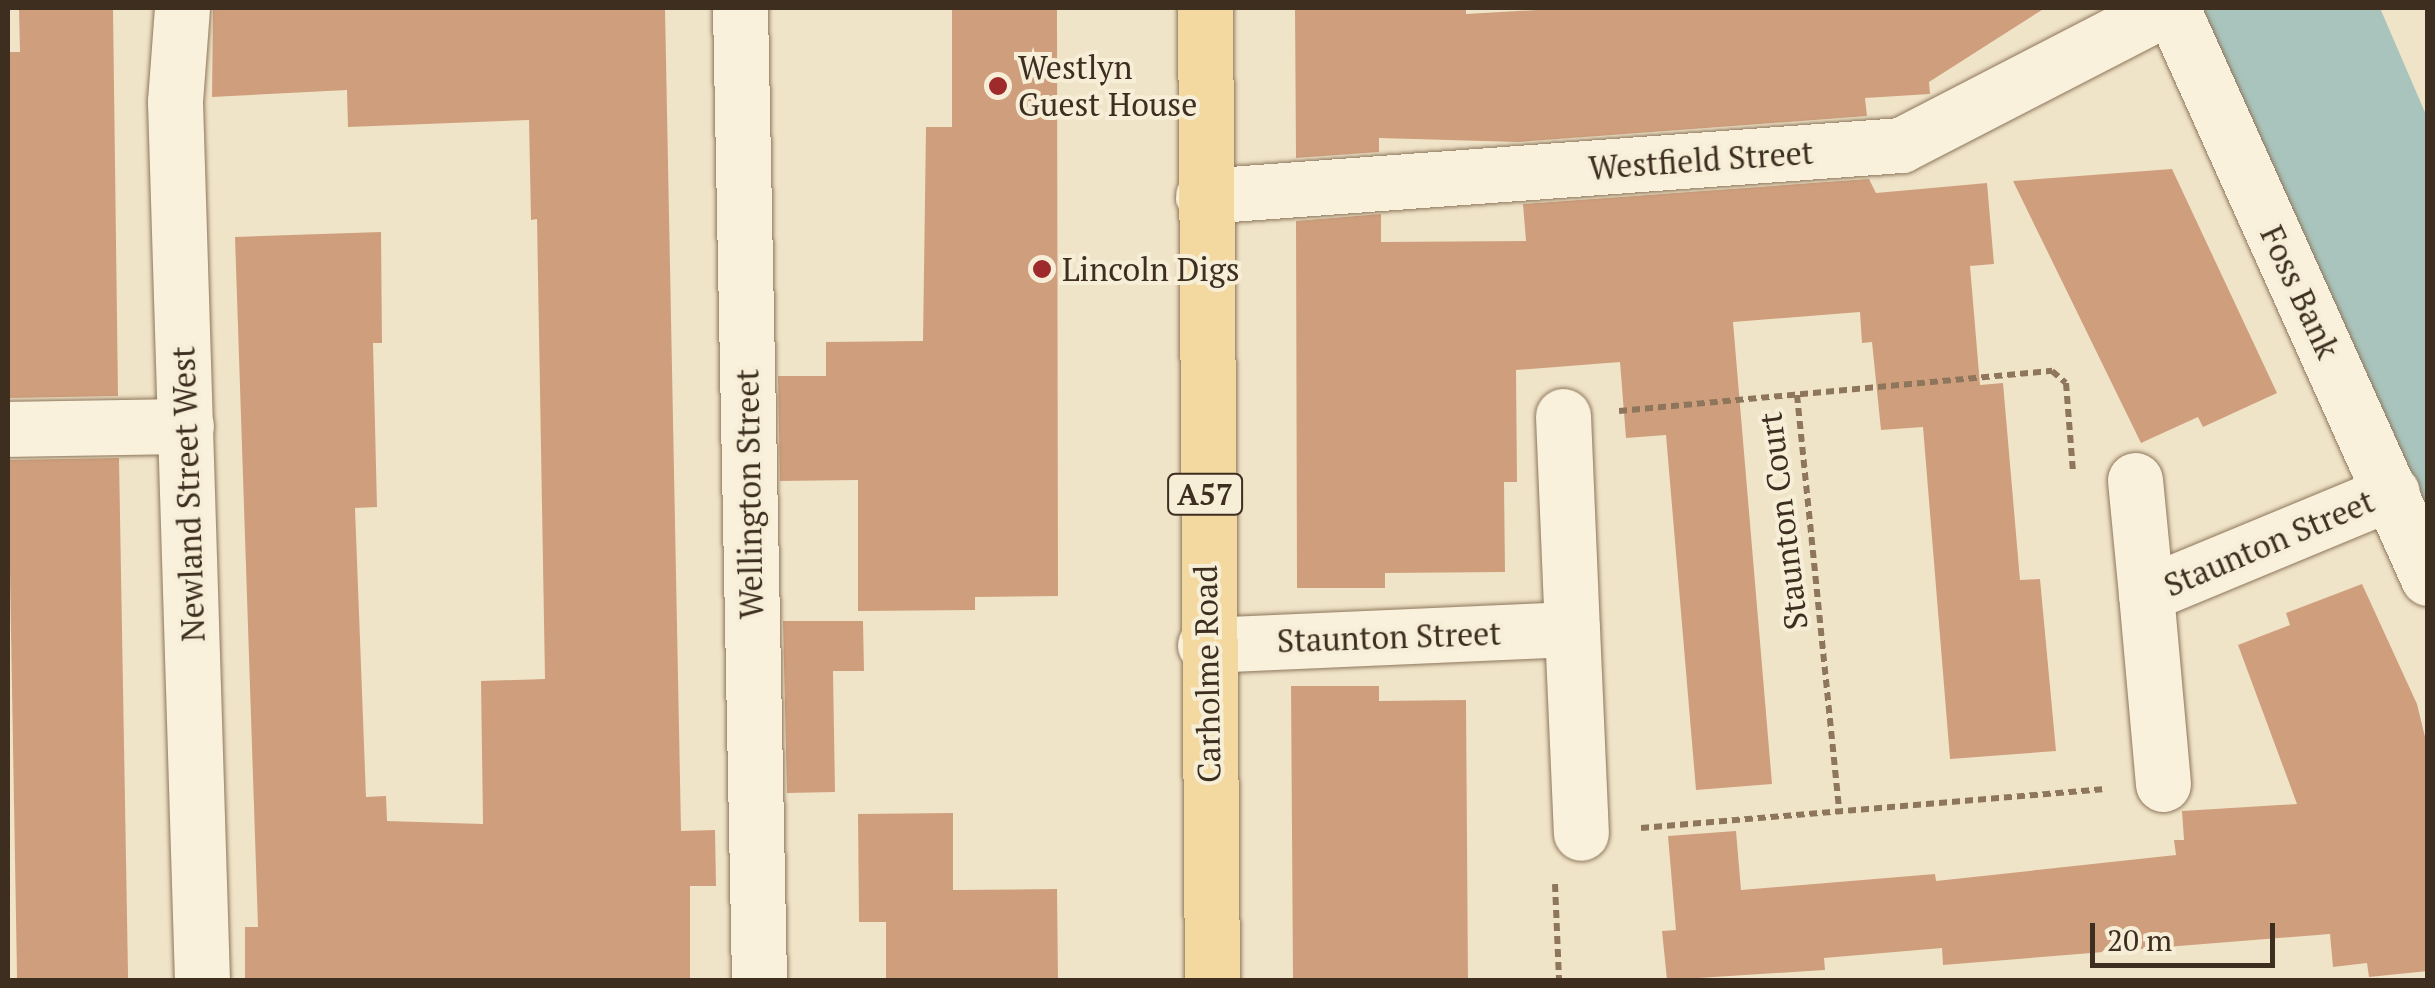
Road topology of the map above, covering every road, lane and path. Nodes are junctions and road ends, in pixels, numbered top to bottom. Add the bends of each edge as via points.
1 (182, 8) edge
2 (740, 8) edge
3 (1205, 8) edge
4 (2169, 8) edge
5 (1203, 196) junction
6 (1797, 395) junction
7 (1563, 416) joint
8 (186, 426) junction
9 (8, 429) edge
10 (2135, 480) joint
11 (2392, 492) junction
12 (2428, 578) edge
13 (2146, 594) junction
14 (1572, 630) junction
15 (1206, 644) junction
16 (2163, 784) joint
17 (1839, 811) junction
18 (1581, 833) junction
19 (202, 980) edge
20 (759, 980) edge
21 (1212, 980) edge
22 (1558, 980) edge

1 - 8 street, Newland Street West via 174,102
2 - 20 street, Wellington Street
3 - 5 main road, Carholme Road / A57
4 - 5 street, Westfield Street via 1902,145
4 - 11 street, Foss Bank
5 - 15 main road, Carholme Road / A57
6 - 7 path, Staunton Court
6 - 10 path via 2052,372 2066,382 2074,485
6 - 17 path, Staunton Court
7 - 14 street
8 - 9 street
8 - 19 street, Newland Street West
10 - 13 street, Staunton Street
11 - 12 street, Foss Bank
11 - 13 street, Staunton Street
13 - 16 street, Staunton Street
14 - 15 street, Staunton Street
14 - 18 street
15 - 21 main road, Carholme Road / A57
16 - 17 path
17 - 18 path
18 - 22 path via 1553,887

